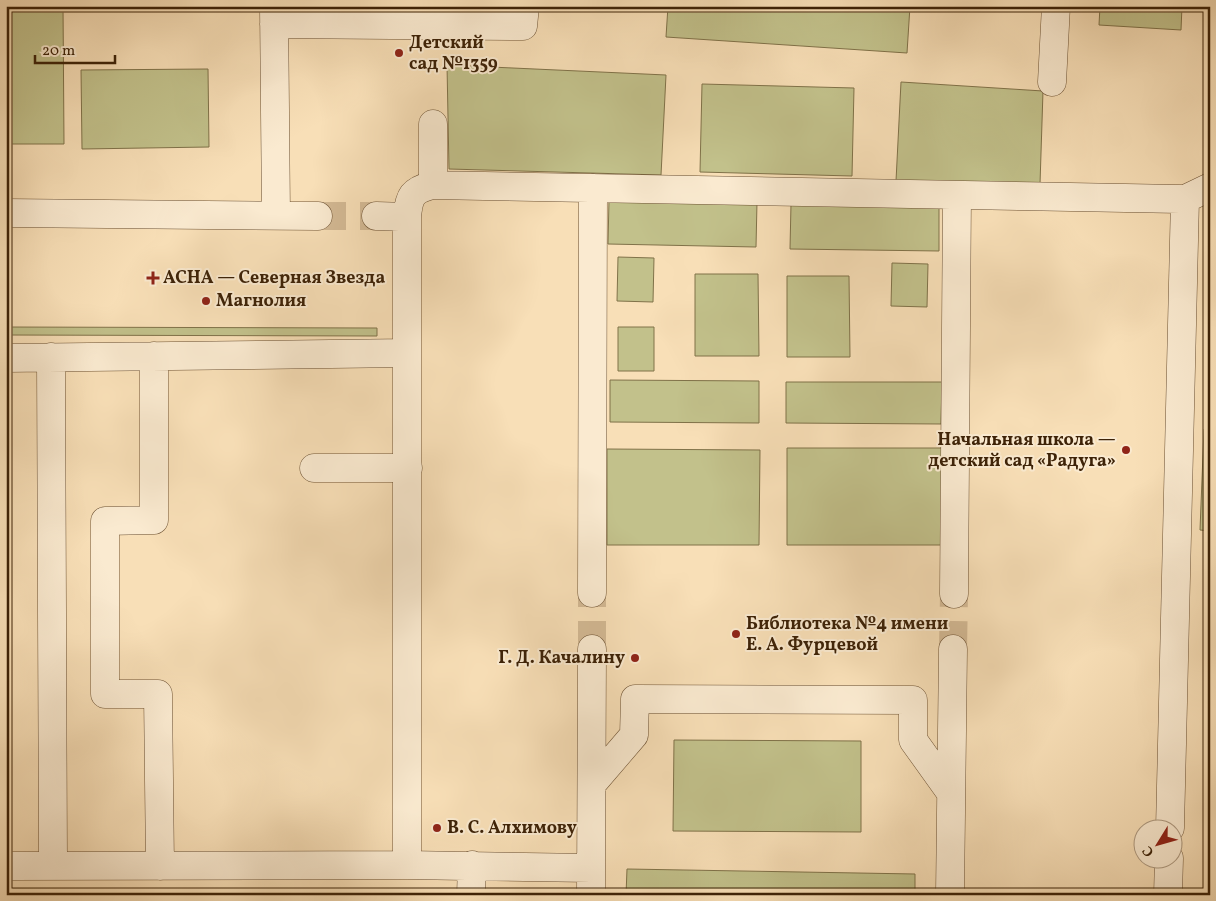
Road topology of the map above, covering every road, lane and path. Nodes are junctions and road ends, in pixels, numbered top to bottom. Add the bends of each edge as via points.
1 (525, 6) edge
2 (1056, 6) edge
3 (274, 15) edge
4 (1052, 82) dead end
5 (433, 124) dead end
6 (433, 185) junction
7 (1210, 187) edge
8 (593, 188) junction
9 (957, 195) junction
10 (1185, 199) junction
11 (6, 213) edge
12 (276, 215) junction
13 (318, 216) tunnel mouth
14 (376, 216) tunnel mouth
15 (407, 216) junction
16 (407, 353) junction
17 (154, 356) junction
18 (51, 357) junction
19 (6, 358) edge
20 (314, 468) dead end
21 (408, 468) junction
22 (592, 593) tunnel mouth
23 (954, 594) tunnel mouth
24 (592, 649) tunnel mouth
25 (953, 649) tunnel mouth
26 (592, 784) junction
27 (951, 793) junction
28 (1170, 818) edge
29 (407, 865) junction
30 (472, 865) junction
31 (6, 866) edge
32 (52, 866) junction
33 (160, 866) junction
34 (590, 868) junction
35 (1169, 868) edge
36 (471, 895) edge
37 (591, 895) edge
38 (950, 895) edge
39 (1168, 895) edge

1 - 3 lane via 523,26
2 - 4 lane
3 - 12 lane
5 - 6 lane
6 - 8 lane
6 - 15 lane via 418,189 409,200
7 - 10 lane
8 - 9 lane
8 - 22 lane
9 - 10 lane
9 - 23 lane
10 - 28 lane
11 - 12 lane
12 - 13 lane
14 - 15 lane
15 - 16 lane
16 - 17 lane
16 - 21 lane
17 - 18 lane
17 - 33 lane via 154,520 105,520 106,694 158,694
18 - 19 lane
18 - 32 lane
20 - 21 lane
21 - 29 lane
24 - 26 lane
25 - 27 lane
26 - 27 lane via 634,735 635,699 913,700 913,740
26 - 34 lane
27 - 38 lane
29 - 30 lane
29 - 33 lane
30 - 34 lane
30 - 36 lane
31 - 32 lane
32 - 33 lane
34 - 37 lane
35 - 39 lane

